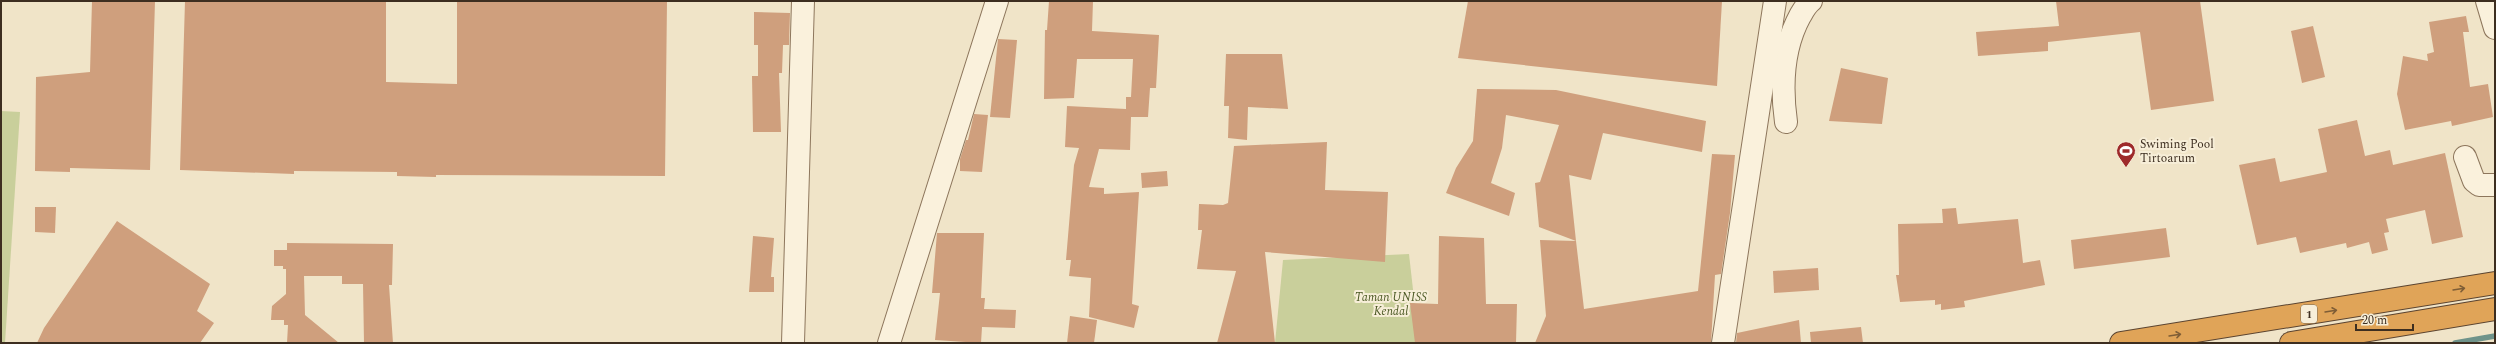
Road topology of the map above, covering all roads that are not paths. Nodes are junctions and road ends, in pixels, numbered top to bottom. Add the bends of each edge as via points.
1 (803, 1) edge
2 (997, 1) edge
3 (1775, 1) edge
4 (1811, 1) edge
5 (2484, 1) edge
6 (2487, 1) edge
7 (2495, 28) edge
8 (1786, 122) dead end
9 (2465, 157) dead end
10 (2495, 185) edge
11 (2495, 283) edge
12 (2495, 309) edge
13 (793, 343) edge
14 (889, 343) edge
15 (1723, 343) edge
16 (2121, 343) edge
17 (2296, 343) edge

1 - 13 street
2 - 14 street
3 - 15 street
4 - 8 street via 1794,27 1787,46 1783,102
5 - 6 street
6 - 7 street
9 - 10 street via 2474,181 2479,185
16 -> 11 highway, 1
12 - 17 highway, 1

